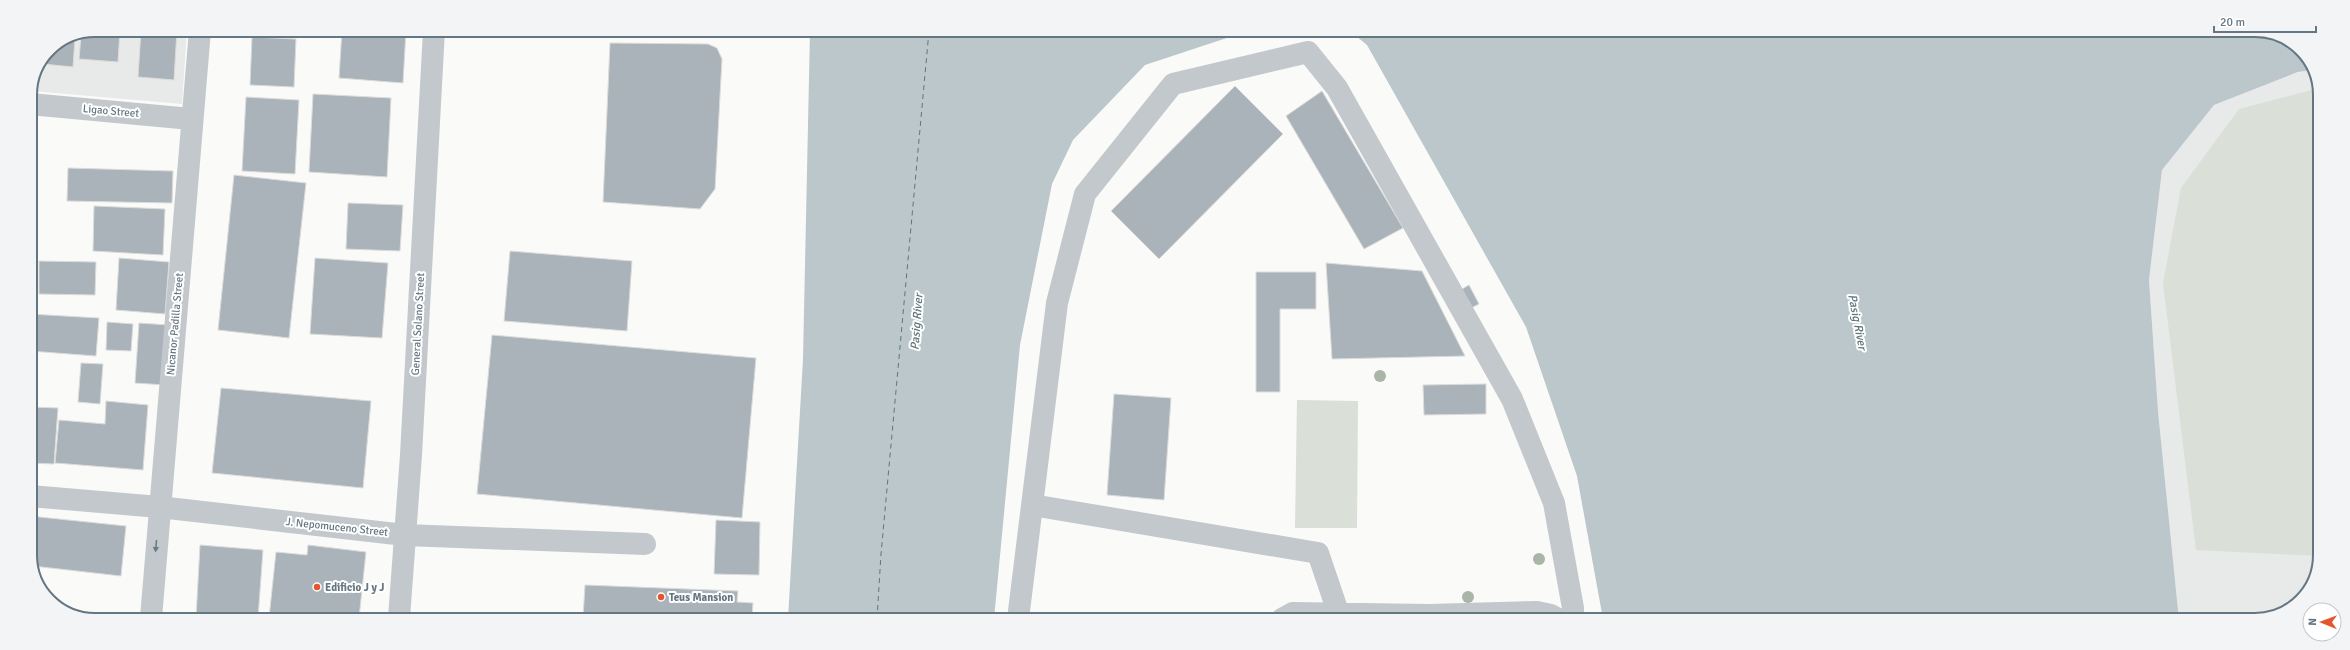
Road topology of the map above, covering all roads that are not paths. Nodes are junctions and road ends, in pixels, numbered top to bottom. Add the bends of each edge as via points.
1 (199, 37) edge
2 (434, 37) edge
3 (37, 105) edge
4 (192, 119) junction
5 (37, 497) edge
6 (1032, 505) junction
7 (159, 507) junction
8 (405, 535) junction
9 (645, 544) dead end
10 (150, 613) edge
11 (399, 613) edge
12 (1019, 613) edge
13 (1339, 613) edge
14 (1438, 613) edge
15 (1542, 613) edge
16 (1573, 613) edge

1 - 4 street, Nicanor Padilla Street
2 - 8 street, General Solano Street
3 - 4 street, Ligao Street
4 - 7 street, Nicanor Padilla Street
5 - 7 street, J. Nepomuceno Street
6 - 12 street
6 - 13 street via 1318,553
6 - 16 street via 1056,303 1085,194 1173,84 1308,52 1337,88 1512,399 1554,503
7 - 8 street, J. Nepomuceno Street
7 -> 10 street, Nicanor Padilla Street
8 - 9 street, J. Nepomuceno Street
8 - 11 street, General Solano Street
14 - 15 street

